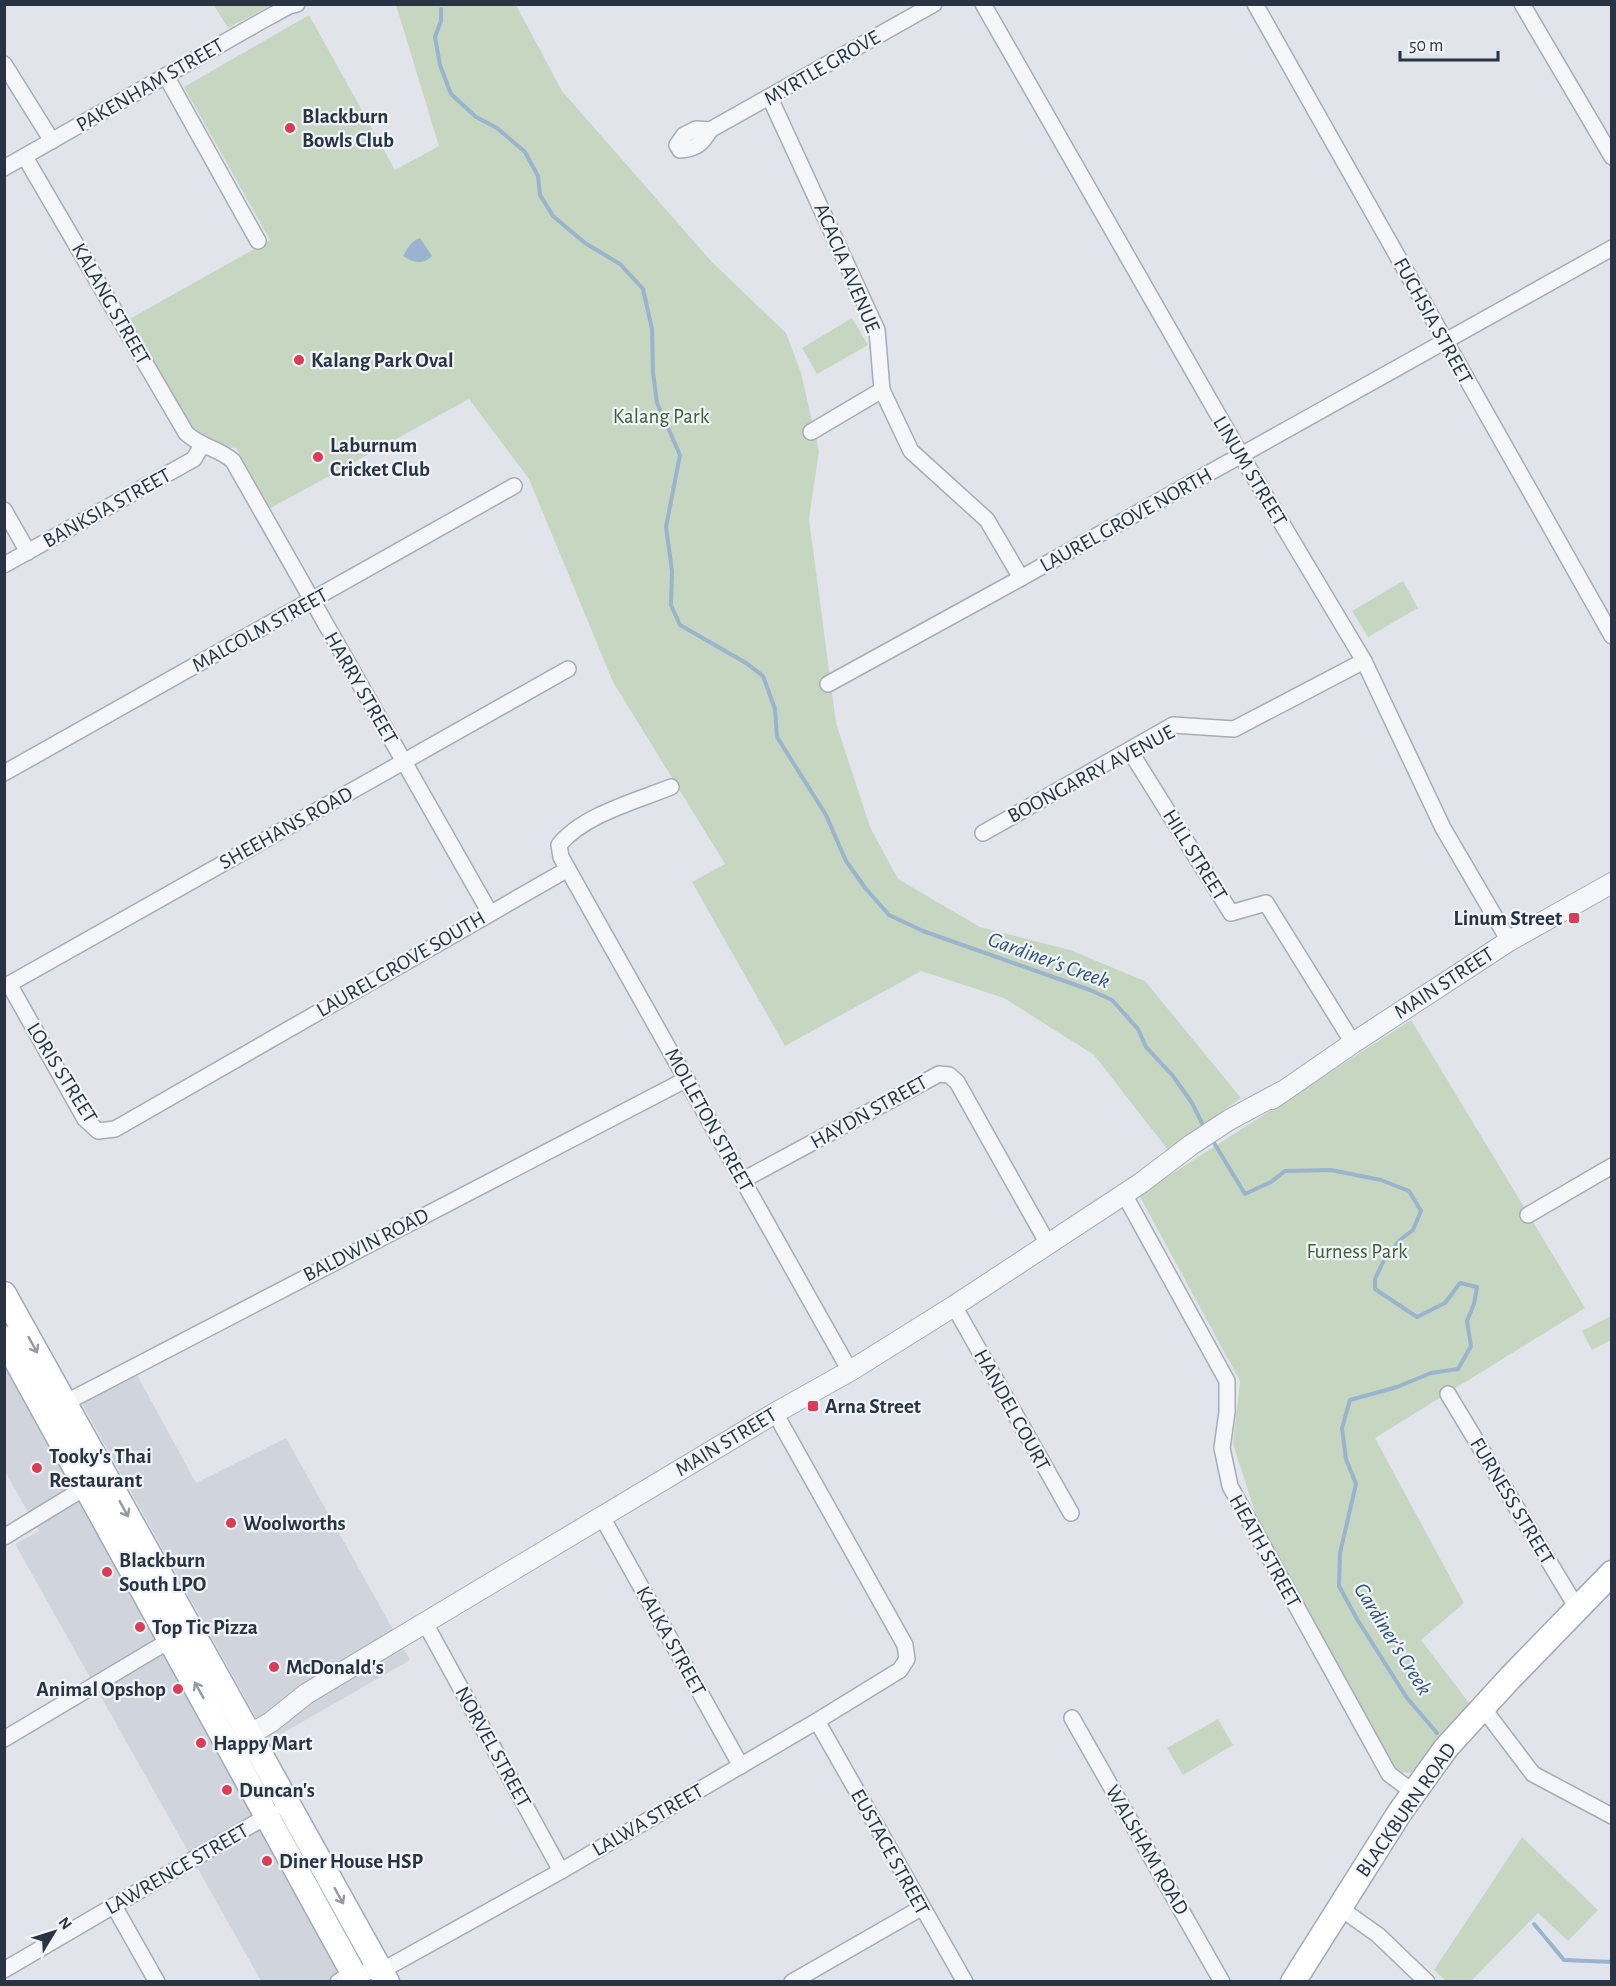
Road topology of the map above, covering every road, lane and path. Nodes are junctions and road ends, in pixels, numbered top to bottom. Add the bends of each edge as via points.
1 (297, 4) edge
2 (934, 4) edge
3 (983, 4) edge
4 (1255, 4) edge
5 (1522, 4) edge
6 (4, 64) edge
7 (166, 76) junction
8 (770, 98) junction
9 (710, 130) dead end
10 (52, 141) junction
11 (24, 157) junction
12 (1611, 157) edge
13 (4, 168) edge
14 (258, 241) dead end
15 (1611, 248) edge
16 (1444, 340) junction
17 (882, 390) junction
18 (811, 432) dead end
19 (202, 445) junction
20 (1240, 455) junction
21 (514, 486) dead end
22 (4, 510) edge
23 (28, 552) junction
24 (4, 564) edge
25 (1021, 578) junction
26 (312, 601) junction
27 (1611, 636) edge
28 (1364, 661) junction
29 (568, 669) dead end
30 (828, 684) dead end
31 (1130, 751) junction
32 (404, 762) junction
33 (4, 773) edge
34 (671, 787) dead end
35 (983, 833) dead end
36 (568, 869) junction
37 (1611, 884) edge
38 (490, 913) junction
39 (1509, 941) junction
40 (7, 985) edge
41 (1353, 1043) junction
42 (687, 1079) junction
43 (98, 1131) joint
44 (1611, 1166) edge
45 (743, 1180) junction
46 (1124, 1194) junction
47 (1528, 1215) dead end
48 (1048, 1244) junction
49 (4, 1294) edge
50 (954, 1306) junction
51 (4, 1338) edge
52 (850, 1371) junction
53 (1448, 1394) dead end
54 (56, 1408) junction
55 (775, 1413) junction
56 (86, 1487) junction
57 (1071, 1513) dead end
58 (602, 1517) junction
59 (4, 1537) edge
60 (1611, 1573) edge
61 (1577, 1608) junction
62 (425, 1623) junction
63 (180, 1634) junction
64 (1483, 1708) junction
65 (1072, 1718) dead end
66 (817, 1721) junction
67 (240, 1733) junction
68 (4, 1739) edge
69 (741, 1766) junction
70 (1413, 1792) junction
71 (278, 1809) junction
72 (1611, 1816) edge
73 (561, 1871) junction
74 (114, 1906) junction
75 (921, 1908) junction
76 (1340, 1908) junction
77 (4, 1970) edge
78 (384, 1976) edge
79 (350, 1979) edge
80 (157, 1982) edge
81 (792, 1982) edge
82 (964, 1982) edge
83 (1222, 1982) edge
84 (1293, 1982) edge
85 (1427, 1982) edge

1 - 7 street, PAKENHAM STREET
2 - 8 street, MYRTLE GROVE
3 - 20 street, LINUM STREET
4 - 16 street, FUCHSIA STREET
5 - 12 street
6 - 10 street
7 - 10 street, PAKENHAM STREET
7 - 14 street
8 - 9 street, MYRTLE GROVE
8 - 17 street, ACACIA AVENUE via 877,330
10 - 11 street, PAKENHAM STREET
11 - 13 street, PAKENHAM STREET
11 - 19 street, KALANG STREET via 186,433
15 - 16 street, LAUREL GROVE NORTH
16 - 20 street, LAUREL GROVE NORTH
16 - 27 street, FUCHSIA STREET
17 - 18 street
17 - 25 street, ACACIA AVENUE via 911,451 987,520
19 - 23 street, BANKSIA STREET via 194,459
19 - 26 street, HARRY STREET via 233,461
20 - 25 street, LAUREL GROVE NORTH
20 - 28 street, LINUM STREET
21 - 26 street, MALCOLM STREET
22 - 23 street
23 - 24 street, BANKSIA STREET
25 - 30 street, LAUREL GROVE NORTH
26 - 32 street, HARRY STREET
26 - 33 street, MALCOLM STREET
28 - 31 street, BOONGARRY AVENUE via 1234,729 1173,725
28 - 39 street, LINUM STREET via 1443,828
29 - 32 street, SHEEHANS ROAD
31 - 35 street, BOONGARRY AVENUE
31 - 41 street, HILL STREET via 1231,913 1266,903
32 - 38 street, HARRY STREET
32 - 40 street, SHEEHANS ROAD
34 - 36 street via 607,812 568,834 559,845
36 - 38 street, LAUREL GROVE SOUTH
36 - 42 street, MOLLETON STREET
37 - 39 street, MAIN STREET
38 - 43 street, LAUREL GROVE SOUTH via 115,1129
39 - 41 street, MAIN STREET
40 - 43 street, LORIS STREET via 85,1119
41 - 46 street, MAIN STREET via 1239,1126 1208,1140
42 - 45 street, MOLLETON STREET
42 - 54 street, BALDWIN ROAD
44 - 47 street
45 - 48 street, HAYDN STREET via 939,1074 949,1075 957,1082
45 - 52 street, MOLLETON STREET
46 - 48 street, MAIN STREET
46 - 70 street, HEATH STREET via 1227,1381 1222,1448 1230,1486 1389,1774
48 - 50 street, MAIN STREET
49 -> 54 main road
50 - 52 street, MAIN STREET
50 - 57 street, HANDEL COURT
51 - 54 main road
52 - 55 street, MAIN STREET
53 - 61 street, FURNESS STREET
54 - 56 main road
54 -> 63 main road
55 - 58 street, MAIN STREET
55 - 66 street, LALWA STREET via 905,1645 907,1659 900,1670
56 - 59 street
56 - 63 main road
58 - 62 street, MAIN STREET
58 - 69 street, KALKA STREET
60 - 61 main road, BLACKBURN ROAD
61 - 64 main road, BLACKBURN ROAD
62 - 67 street, MAIN STREET via 306,1694 271,1722
62 - 73 street, NORVEL STREET
63 - 67 main road
63 - 68 street
64 - 70 main road, BLACKBURN ROAD
64 - 72 street via 1533,1774
65 - 83 street, WALSHAM ROAD
66 - 69 street, LALWA STREET
66 - 75 street, EUSTACE STREET
67 - 71 main road
69 - 73 street, LALWA STREET
70 - 76 main road, BLACKBURN ROAD
71 - 74 street, LAWRENCE STREET
71 -> 78 main road
71 - 79 main road
73 - 78 street, LALWA STREET
74 - 77 street, LAWRENCE STREET
74 - 80 street
75 - 81 street
75 - 82 street, EUSTACE STREET
76 - 84 main road, BLACKBURN ROAD
76 - 85 street via 1378,1935
78 - 79 street

